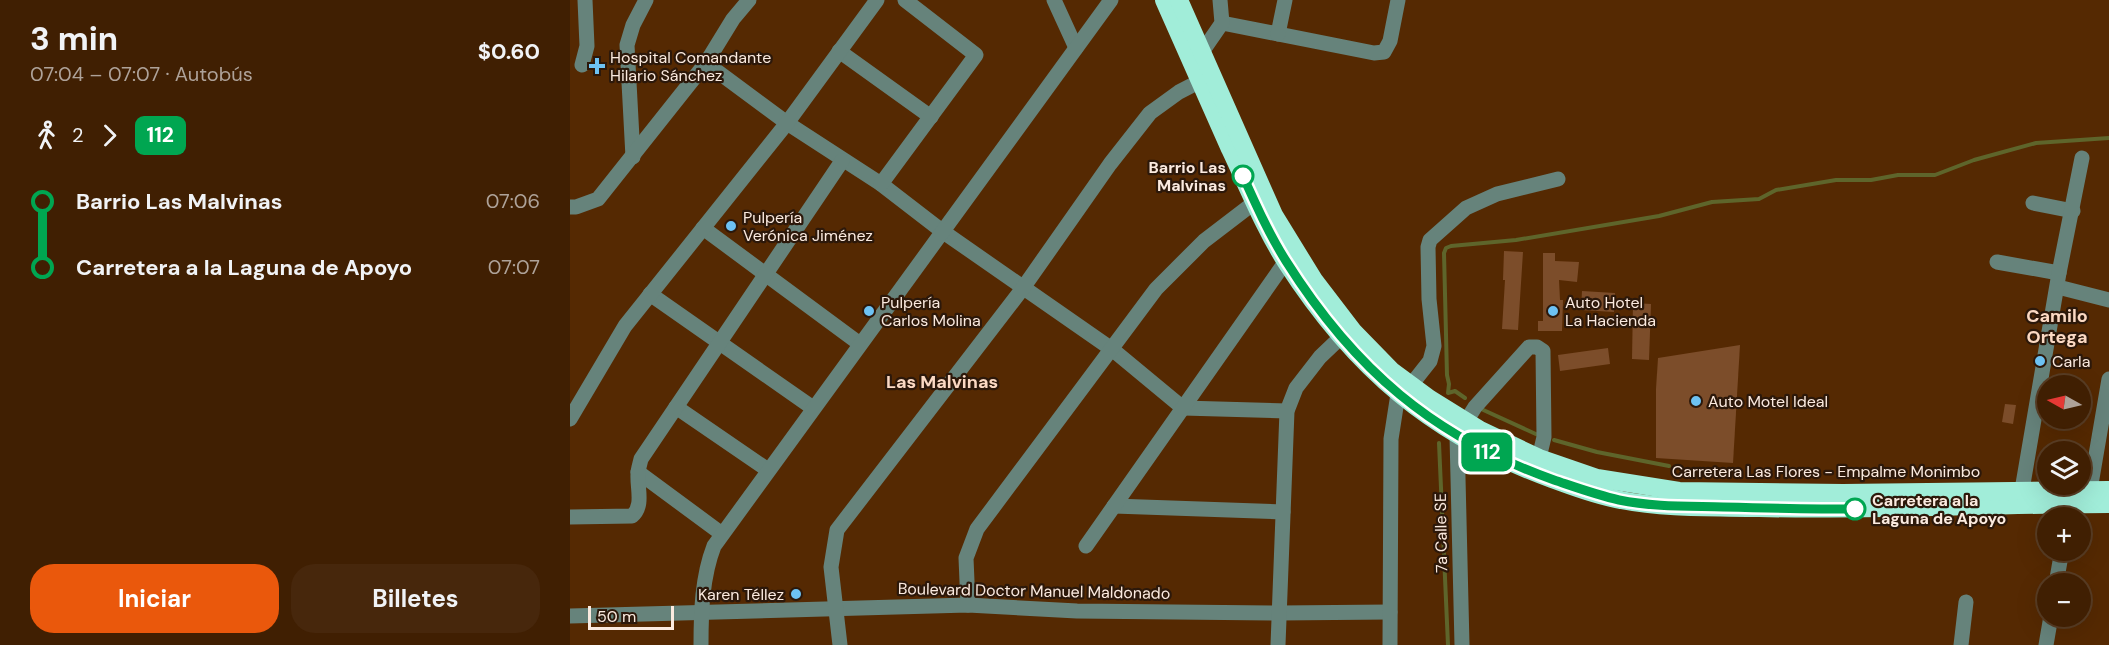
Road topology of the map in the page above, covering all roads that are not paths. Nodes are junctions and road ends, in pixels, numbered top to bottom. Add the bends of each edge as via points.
1 (585, 0) edge
2 (749, 0) edge
3 (877, 0) edge
4 (905, 0) edge
5 (1054, 0) edge
6 (1111, 0) edge
7 (1164, 0) edge
8 (1179, 0) edge
9 (1220, 0) edge
10 (1285, 0) edge
11 (1398, 0) edge
12 (647, 1) edge
13 (1222, 23) junction
14 (1278, 34) junction
15 (1076, 48) junction
16 (839, 51) junction
17 (1202, 52) junction
18 (706, 63) junction
19 (582, 65) dead end
20 (1206, 78) junction
21 (931, 117) junction
22 (787, 123) junction
23 (633, 157) junction
24 (2082, 158) dead end
25 (842, 161) junction
26 (1558, 179) dead end
27 (881, 184) junction
28 (1255, 202) junction
29 (2033, 203) dead end
30 (570, 207) edge
31 (2073, 211) junction
32 (703, 228) junction
33 (942, 231) junction
34 (1286, 261) junction
35 (1997, 262) dead end
36 (766, 275) junction
37 (2059, 280) junction
38 (1023, 288) junction
39 (650, 294) junction
40 (2109, 300) edge
41 (1341, 337) junction
42 (720, 343) junction
43 (860, 344) junction
44 (1113, 350) junction
45 (2109, 379) edge
46 (1405, 389) junction
47 (676, 408) junction
48 (813, 408) junction
49 (1183, 408) junction
50 (1287, 411) junction
51 (570, 419) edge
52 (1461, 429) junction
53 (1539, 458) junction
54 (768, 470) junction
55 (638, 472) junction
56 (2091, 484) edge
57 (2022, 490) junction
58 (2037, 490) edge
59 (2091, 490) edge
60 (2109, 490) edge
61 (2109, 504) edge
62 (1114, 506) junction
63 (2091, 507) edge
64 (2037, 511) edge
65 (1283, 512) junction
66 (570, 517) edge
67 (722, 534) junction
68 (1086, 546) dead end
69 (1966, 602) dead end
70 (968, 604) junction
71 (837, 607) junction
72 (701, 612) junction
73 (1390, 612) junction
74 (1279, 613) junction
75 (570, 616) edge
76 (2049, 627) edge
77 (701, 645) edge
78 (840, 645) edge
79 (1278, 645) edge
80 (1390, 645) edge
81 (1462, 645) edge
82 (1962, 645) edge
83 (2046, 645) edge

1 - 19 street via 587,46
2 - 18 street
3 - 16 street
4 - 21 street via 976,55
5 - 15 street
6 - 15 street
7 - 20 highway, Carretera Las Flores - Empalme Monimbo
8 - 17 highway, Carretera Las Flores - Empalme Monimbo
9 - 13 street
10 - 14 street
11 - 14 street via 1384,52
12 - 23 street via 627,45
13 - 14 street
13 - 17 street
15 - 33 street
16 - 21 street
16 - 22 street
17 - 20 highway, Carretera Las Flores - Empalme Monimbo
18 - 22 street
18 - 23 street
20 - 28 highway, Carretera Las Flores - Empalme Monimbo
20 - 38 street via 1150,113
20 - 46 highway, Carretera Las Flores - Empalme Monimbo via 1274,215 1314,280
21 - 27 street
22 - 25 street
22 - 32 street
23 - 30 street via 598,199
24 - 31 street
25 - 27 street
25 - 36 street
26 - 46 street via 1497,194 1466,208 1430,240 1429,299 1434,346 1430,361
27 - 33 street
28 - 34 highway, Carretera Las Flores - Empalme Monimbo
28 - 44 street via 1204,241 1156,290
29 - 31 street
31 - 37 street
32 - 36 street
32 - 39 street
33 - 38 street
33 - 43 street
34 - 41 highway, Carretera Las Flores - Empalme Monimbo
34 - 49 street
35 - 37 street
36 - 42 street
36 - 43 street
37 - 40 street
37 - 57 street
38 - 44 street
38 - 71 street via 837,530 831,567
39 - 42 street
39 - 51 street via 624,326
41 - 46 highway, Carretera Las Flores - Empalme Monimbo via 1362,360
41 - 50 street via 1296,388
42 - 47 street
42 - 48 street
43 - 48 street
44 - 49 street
44 - 70 street via 977,529 966,558
45 - 56 street
46 - 52 highway, Carretera Las Flores - Empalme Monimbo via 1425,415
46 - 73 street via 1390,439
47 - 54 street
47 - 55 street via 641,459
48 - 54 street
49 - 50 street
49 - 62 street
50 - 65 street
52 - 53 highway, Carretera Las Flores - Empalme Monimbo
52 - 53 street via 1484,395 1529,347 1540,348 1544,351 1544,437
52 - 64 highway, Carretera Las Flores - Empalme Monimbo via 1521,468 1621,500 1813,509
52 - 81 street, 7a Calle SE
53 - 57 highway, Carretera Las Flores - Empalme Monimbo via 1597,478 1679,491
54 - 67 street
55 - 66 street via 639,506 632,516
55 - 67 street
57 - 58 highway, Carretera Las Flores - Empalme Monimbo
59 - 60 highway, Carretera Las Flores - Empalme Monimbo
61 - 63 highway, Carretera Las Flores - Empalme Monimbo
62 - 65 street
62 - 68 street
65 - 74 street
67 - 72 street via 709,560
69 - 82 street
70 - 71 street, Boulevard Doctor Manuel Maldonado
70 - 74 street, Boulevard Doctor Manuel Maldonado via 1077,611
71 - 72 street, Boulevard Doctor Manuel Maldonado
71 - 78 street
72 - 75 street, Boulevard Doctor Manuel Maldonado
72 - 77 street
73 - 74 street, Boulevard Doctor Manuel Maldonado
73 - 80 street
74 - 79 street
76 - 83 street

